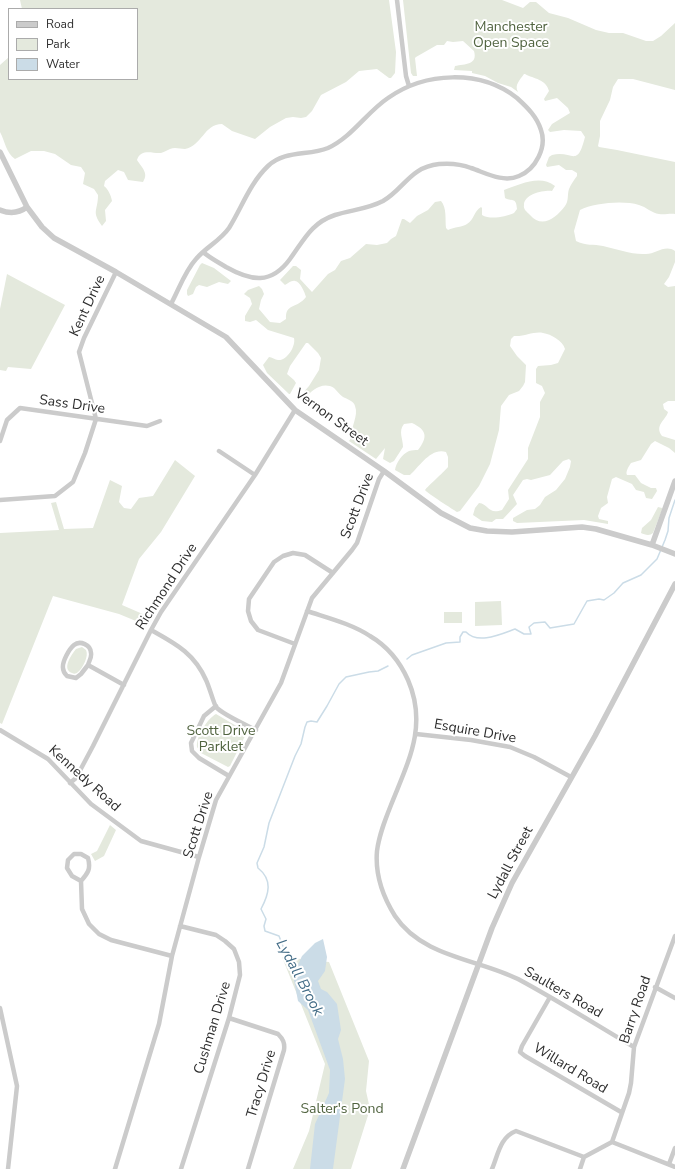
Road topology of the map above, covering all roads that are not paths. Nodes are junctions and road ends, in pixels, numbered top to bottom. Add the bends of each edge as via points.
1 (397, 0) edge
2 (409, 86) junction
3 (0, 152) edge
4 (27, 207) junction
5 (0, 210) edge
6 (203, 252) junction
7 (116, 272) junction
8 (171, 304) junction
9 (295, 410) junction
10 (96, 419) junction
11 (160, 421) dead end
12 (0, 441) edge
13 (219, 451) dead end
14 (384, 471) junction
15 (255, 475) junction
16 (675, 481) edge
17 (0, 500) edge
18 (652, 545) junction
19 (675, 554) edge
20 (333, 573) junction
21 (675, 584) edge
22 (307, 611) junction
23 (151, 630) junction
24 (295, 644) junction
25 (88, 665) junction
26 (124, 685) junction
27 (216, 706) junction
28 (0, 730) edge
29 (256, 730) junction
30 (416, 734) junction
31 (229, 776) junction
32 (571, 777) junction
33 (70, 783) junction
34 (199, 857) junction
35 (81, 881) junction
36 (180, 926) junction
37 (675, 936) edge
38 (172, 956) junction
39 (478, 964) junction
40 (655, 986) junction
41 (550, 997) junction
42 (675, 998) edge
43 (0, 1008) edge
44 (229, 1018) junction
45 (634, 1046) junction
46 (621, 1112) junction
47 (612, 1142) junction
48 (675, 1148) edge
49 (584, 1157) junction
50 (669, 1164) junction
51 (675, 1167) edge
52 (8, 1169) edge
53 (115, 1169) edge
54 (181, 1169) edge
55 (248, 1169) edge
56 (403, 1169) edge
57 (492, 1169) edge
58 (580, 1169) edge

1 - 2 street
2 - 6 street via 387,98 341,140 328,148 283,157 270,164 257,178 228,229 217,242
2 - 6 street via 426,80 461,77 499,86 526,106 538,120 543,135 540,154 531,168 519,176 502,179 453,164 438,164 424,168 385,200 321,222 310,231 280,271 266,278 253,279 241,276
3 - 4 street, Vernon Street
4 - 5 street via 21,212
4 - 7 street, Vernon Street via 54,238
6 - 8 street via 194,260
7 - 8 street, Vernon Street
7 - 10 street, Kent Drive via 79,352
8 - 9 street, Vernon Street via 226,336
9 - 14 street, Vernon Street
9 - 15 street, Richmond Drive
10 - 11 street, Sass Drive via 147,426
10 - 12 street, Sass Drive via 20,408 7,420
10 - 17 street via 73,482 55,496
13 - 15 street
14 - 18 street, Vernon Street via 441,513 470,528 499,532 582,527
14 - 20 street, Scott Drive via 357,543
15 - 23 street, Richmond Drive
16 - 18 street
18 - 19 street, Vernon Street
20 - 22 street, Scott Drive via 312,598
20 - 24 street via 305,556 293,553 283,556 274,562 249,599 248,611 251,621 258,630
21 - 32 street, Lydall Street
22 - 24 street, Scott Drive
22 - 30 street, Saulters Road via 369,635 394,656 411,688 416,710
23 - 26 street, Richmond Drive
23 - 27 street via 177,644 193,658 201,668
24 - 29 street, Scott Drive via 281,683
25 - 25 street via 91,650 86,644 78,643 68,653 63,670 67,676 76,678
25 - 26 street
26 - 33 street, Richmond Drive via 76,778
27 - 29 street
27 - 31 street via 204,716 191,743 192,752
28 - 33 street, Kennedy Road via 48,759
29 - 31 street, Scott Drive
30 - 32 street, Esquire Drive via 510,747
30 - 39 street, Saulters Road via 379,839 377,864 380,882 395,916 411,933 437,949
31 - 34 street, Scott Drive via 216,800
32 - 39 street, Lydall Street via 512,883
33 - 34 street, Kennedy Road via 91,804 142,841
34 - 36 street, Scott Drive
35 - 35 street via 88,873 90,865 88,858 74,854 68,860 67,868 72,876
35 - 38 street via 82,909 89,924 99,934
36 - 38 street, Scott Drive
36 - 44 street, Cushman Drive via 216,936 234,949 240,975
37 - 40 street, Barry Road
38 - 53 street, Scott Drive via 159,1024
39 - 41 street, Saulters Road via 516,979
39 - 56 street, Lydall Street
40 - 42 street
40 - 45 street, Barry Road
41 - 45 street, Saulters Road
41 - 46 street, Willard Road via 520,1052
43 - 52 street via 17,1086
44 - 54 street, Cushman Drive
44 - 55 street, Tracy Drive via 278,1034 285,1044
45 - 46 street, Barry Road via 631,1083
46 - 47 street, Barry Road
47 - 49 street
47 - 50 street
48 - 50 street
49 - 57 street via 516,1131 504,1139
49 - 58 street
50 - 51 street

